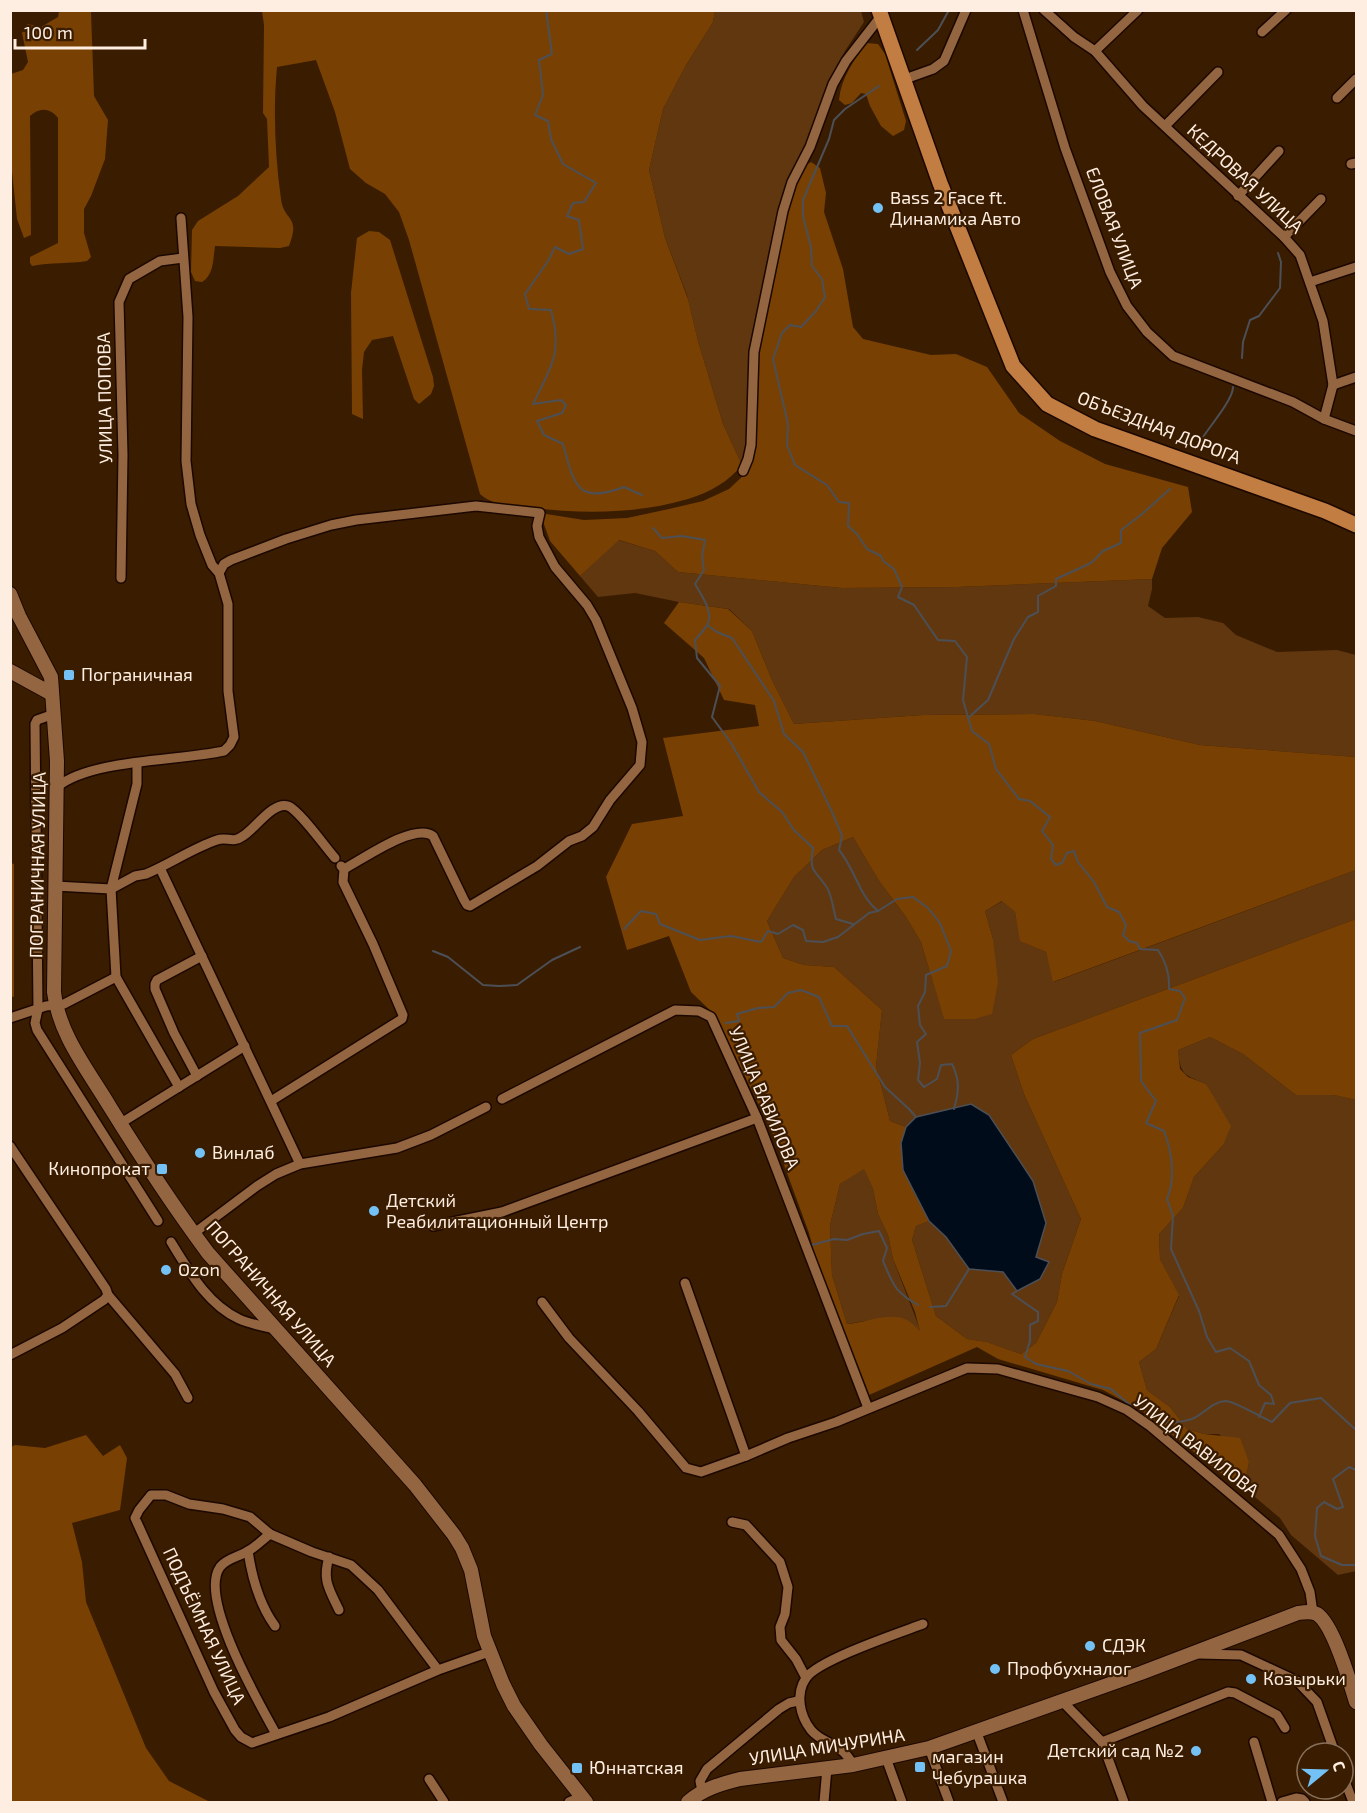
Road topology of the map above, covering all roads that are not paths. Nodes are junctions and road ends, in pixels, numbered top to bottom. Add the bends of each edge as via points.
1 (966, 10) edge
2 (1023, 10) edge
3 (1044, 10) edge
4 (1138, 10) edge
5 (1286, 10) edge
6 (880, 13) edge
7 (1262, 32) dead end
8 (1095, 51) junction
9 (1218, 72) dead end
10 (904, 79) junction
11 (1356, 79) edge
12 (1337, 98) dead end
13 (1165, 126) junction
14 (1279, 151) dead end
15 (1238, 196) junction
16 (1321, 199) dead end
17 (181, 218) dead end
18 (1284, 237) junction
19 (183, 258) junction
20 (1356, 267) edge
21 (1310, 282) junction
22 (1356, 377) edge
23 (1334, 385) junction
24 (1324, 418) junction
25 (1356, 431) edge
26 (743, 471) dead end
27 (1356, 525) edge
28 (219, 573) junction
29 (121, 578) dead end
30 (10, 594) edge
31 (10, 671) edge
32 (52, 694) junction
33 (54, 714) junction
34 (137, 764) junction
35 (57, 788) junction
36 (340, 864) junction
37 (160, 868) junction
38 (55, 886) junction
39 (111, 889) junction
40 (202, 956) junction
41 (116, 977) junction
42 (56, 1005) junction
43 (38, 1009) junction
44 (10, 1018) edge
45 (245, 1046) junction
46 (197, 1076) junction
47 (179, 1087) junction
48 (502, 1099) dead end
49 (271, 1101) junction
50 (486, 1107) dead end
51 (757, 1118) junction
52 (121, 1123) junction
53 (10, 1146) edge
54 (300, 1164) junction
55 (158, 1221) dead end
56 (433, 1226) dead end
57 (193, 1234) junction
58 (171, 1242) dead end
59 (685, 1283) dead end
60 (107, 1292) junction
61 (542, 1302) dead end
62 (275, 1329) junction
63 (10, 1354) edge
64 (188, 1398) dead end
65 (868, 1408) junction
66 (746, 1456) junction
67 (732, 1522) dead end
68 (270, 1534) junction
69 (248, 1551) junction
70 (329, 1557) junction
71 (339, 1610) dead end
72 (1313, 1612) junction
73 (923, 1624) dead end
74 (275, 1626) dead end
75 (489, 1652) junction
76 (1192, 1653) junction
77 (438, 1670) junction
78 (806, 1678) junction
79 (798, 1701) junction
80 (1062, 1701) junction
81 (1356, 1702) edge
82 (1285, 1728) dead end
83 (977, 1733) junction
84 (276, 1734) junction
85 (1331, 1741) edge
86 (1102, 1742) junction
87 (1254, 1742) dead end
88 (929, 1748) junction
89 (886, 1758) junction
90 (853, 1764) junction
91 (827, 1768) junction
92 (429, 1779) dead end
93 (702, 1791) junction
94 (579, 1801) edge
95 (444, 1803) edge
96 (688, 1803) edge
97 (824, 1803) edge
98 (902, 1803) edge
99 (949, 1803) edge
100 (1003, 1803) edge
101 (1124, 1803) edge
102 (1272, 1803) edge
103 (1282, 1803) edge
104 (1305, 1803) edge

1 - 10 street via 944,61
2 - 24 street, ЕЛОВАЯ УЛИЦА via 1065,148 1110,272 1127,306 1173,356 1293,402
3 - 8 street, КЕДРОВАЯ УЛИЦА
4 - 8 street
5 - 7 street
6 - 10 main road, ОБЪЕЗДНАЯ ДОРОГА
6 - 26 street via 832,84 783,211 754,352 751,445
8 - 13 street, КЕДРОВАЯ УЛИЦА
9 - 13 street
10 - 27 main road, ОБЪЕЗДНАЯ ДОРОГА via 940,183 1013,366 1047,404 1095,429
11 - 12 street
13 - 15 street, КЕДРОВАЯ УЛИЦА
14 - 15 street
15 - 18 street, КЕДРОВАЯ УЛИЦА
16 - 18 street
17 - 19 street
18 - 21 street, КЕДРОВАЯ УЛИЦА via 1300,255
19 - 28 street via 188,317 186,461 191,504 200,535
19 - 29 street, УЛИЦА ПОПОВА via 160,261 129,279 119,302
20 - 21 street
21 - 23 street, КЕДРОВАЯ УЛИЦА via 1323,321
22 - 23 street
23 - 24 street, КЕДРОВАЯ УЛИЦА
24 - 25 street, ЕЛОВАЯ УЛИЦА
28 - 34 street via 228,604 228,691 234,737 224,751
28 - 36 street via 231,560 331,525 476,506 508,508 540,513 537,525 546,552 596,620 642,742 640,765 593,827 470,906 428,833 420,832
30 - 32 main road, ПОГРАНИЧНАЯ УЛИЦА via 51,677
31 - 32 main road
32 - 33 main road, ПОГРАНИЧНАЯ УЛИЦА
33 - 35 main road, ПОГРАНИЧНАЯ УЛИЦА
33 - 43 street via 34,724
34 - 35 street via 86,772
34 - 39 street via 137,784
35 - 38 main road, ПОГРАНИЧНАЯ УЛИЦА
36 - 37 street via 298,813 282,806 246,835 234,841 220,838
36 - 49 street via 343,882 403,1015 372,1039
37 - 39 street
37 - 40 street
38 - 39 street
38 - 42 main road, ПОГРАНИЧНАЯ УЛИЦА
39 - 41 street
40 - 45 street
40 - 46 street via 154,984
41 - 42 street
41 - 47 street
42 - 43 street
42 - 52 main road, ПОГРАНИЧНАЯ УЛИЦА via 69,1041
43 - 44 street
43 - 55 street via 37,1030
45 - 46 street
45 - 49 street
46 - 47 street
47 - 52 street
48 - 51 street, УЛИЦА ВАВИЛОВА via 675,1010 699,1011 711,1017
49 - 54 street
50 - 54 street via 431,1136 397,1148
51 - 56 street via 502,1212
51 - 65 street, УЛИЦА ВАВИЛОВА
52 - 57 main road, ПОГРАНИЧНАЯ УЛИЦА
53 - 60 street
54 - 57 street via 257,1186
57 - 62 main road, ПОГРАНИЧНАЯ УЛИЦА
58 - 62 street via 220,1308 240,1320
59 - 66 street
60 - 63 street via 104,1300 62,1328
60 - 64 street via 175,1374
61 - 66 street, УЛИЦА ВАВИЛОВА via 569,1338 686,1468 701,1472
62 - 75 main road, ПОГРАНИЧНАЯ УЛИЦА via 415,1485 454,1535 471,1569
65 - 66 street, УЛИЦА ВАВИЛОВА
65 - 72 street, УЛИЦА ВАВИЛОВА via 952,1372 983,1368 1098,1397 1127,1410 1279,1535 1300,1569
67 - 78 street via 746,1525 780,1562 788,1587 781,1640
68 - 69 street, ПОДЪЁМНАЯ УЛИЦА
68 - 70 street
68 - 84 street, ПОДЪЁМНАЯ УЛИЦА via 250,1517 166,1495 151,1496 135,1518 214,1692 241,1737 252,1743
69 - 74 street via 251,1577
69 - 84 street, ПОДЪЁМНАЯ УЛИЦА via 220,1567 215,1598 234,1650
70 - 71 street via 325,1579
70 - 77 street via 351,1565 366,1577
72 - 76 main road, УЛИЦА МИЧУРИНА via 1298,1612
72 - 81 main road via 1329,1629
73 - 78 street via 827,1662
75 - 77 street, ПОДЪЁМНАЯ УЛИЦА
75 - 94 main road, ПОГРАНИЧНАЯ УЛИЦА via 526,1725
76 - 80 main road, УЛИЦА МИЧУРИНА
76 - 85 street via 1241,1655 1297,1681 1317,1702
77 - 84 street, ПОДЪЁМНАЯ УЛИЦА via 329,1717
78 - 79 street
79 - 90 street via 812,1731 847,1754
79 - 93 street via 779,1709 707,1769 700,1781
80 - 83 main road, УЛИЦА МИЧУРИНА
80 - 86 street
82 - 86 street via 1277,1715 1228,1692
83 - 88 main road, УЛИЦА МИЧУРИНА
83 - 100 street
86 - 101 street
87 - 102 street
88 - 89 main road, УЛИЦА МИЧУРИНА
88 - 99 street
89 - 90 main road, УЛИЦА МИЧУРИНА
89 - 98 street
90 - 91 main road, УЛИЦА МИЧУРИНА
91 - 93 main road, УЛИЦА МИЧУРИНА via 740,1779
91 - 97 street
92 - 95 street
93 - 96 main road, УЛИЦА МИЧУРИНА
103 - 104 street via 1296,1798

